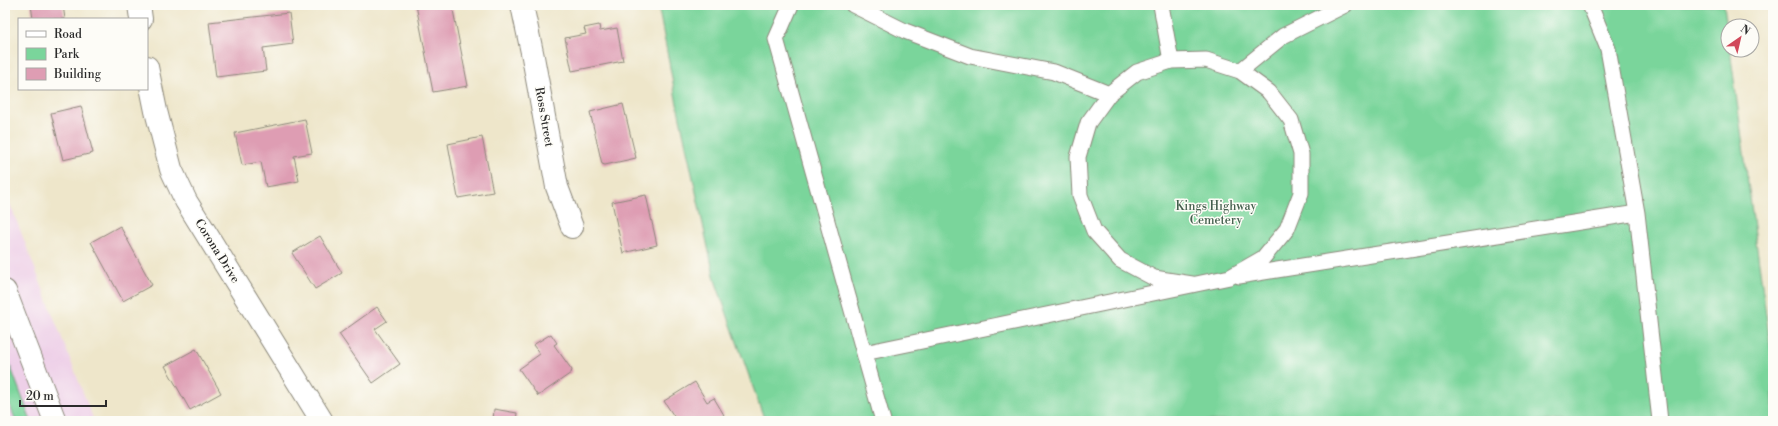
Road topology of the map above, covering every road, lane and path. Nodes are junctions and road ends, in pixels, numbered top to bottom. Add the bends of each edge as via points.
1 (140, 5) edge
2 (522, 5) edge
3 (791, 5) edge
4 (852, 5) edge
5 (1161, 5) edge
6 (1345, 5) edge
7 (1590, 5) edge
8 (141, 18) edge
9 (1171, 61) junction
10 (1240, 71) junction
11 (148, 72) edge
12 (1108, 94) junction
13 (1637, 213) junction
14 (572, 226) dead end
15 (1230, 277) junction
16 (1192, 284) junction
17 (5, 291) edge
18 (864, 352) junction
19 (55, 421) edge
20 (322, 421) edge
21 (883, 421) edge
22 (1660, 421) edge

1 - 8 street
2 - 14 street, Ross Street via 557,188
3 - 18 lane via 776,39
4 - 12 lane via 905,31 970,56 1054,72
5 - 9 lane
6 - 10 lane via 1283,36
7 - 13 lane via 1608,49
9 - 10 lane via 1206,60
9 - 12 lane via 1137,72
10 - 15 lane via 1269,92 1290,120 1301,154 1301,193 1287,229 1263,258
11 - 20 street, Corona Drive via 171,169 186,201
12 - 16 lane via 1088,123 1078,157 1080,195 1094,231 1120,260 1154,278
13 - 15 lane
13 - 22 lane
15 - 16 lane
16 - 18 lane
17 - 19 street
18 - 21 lane

